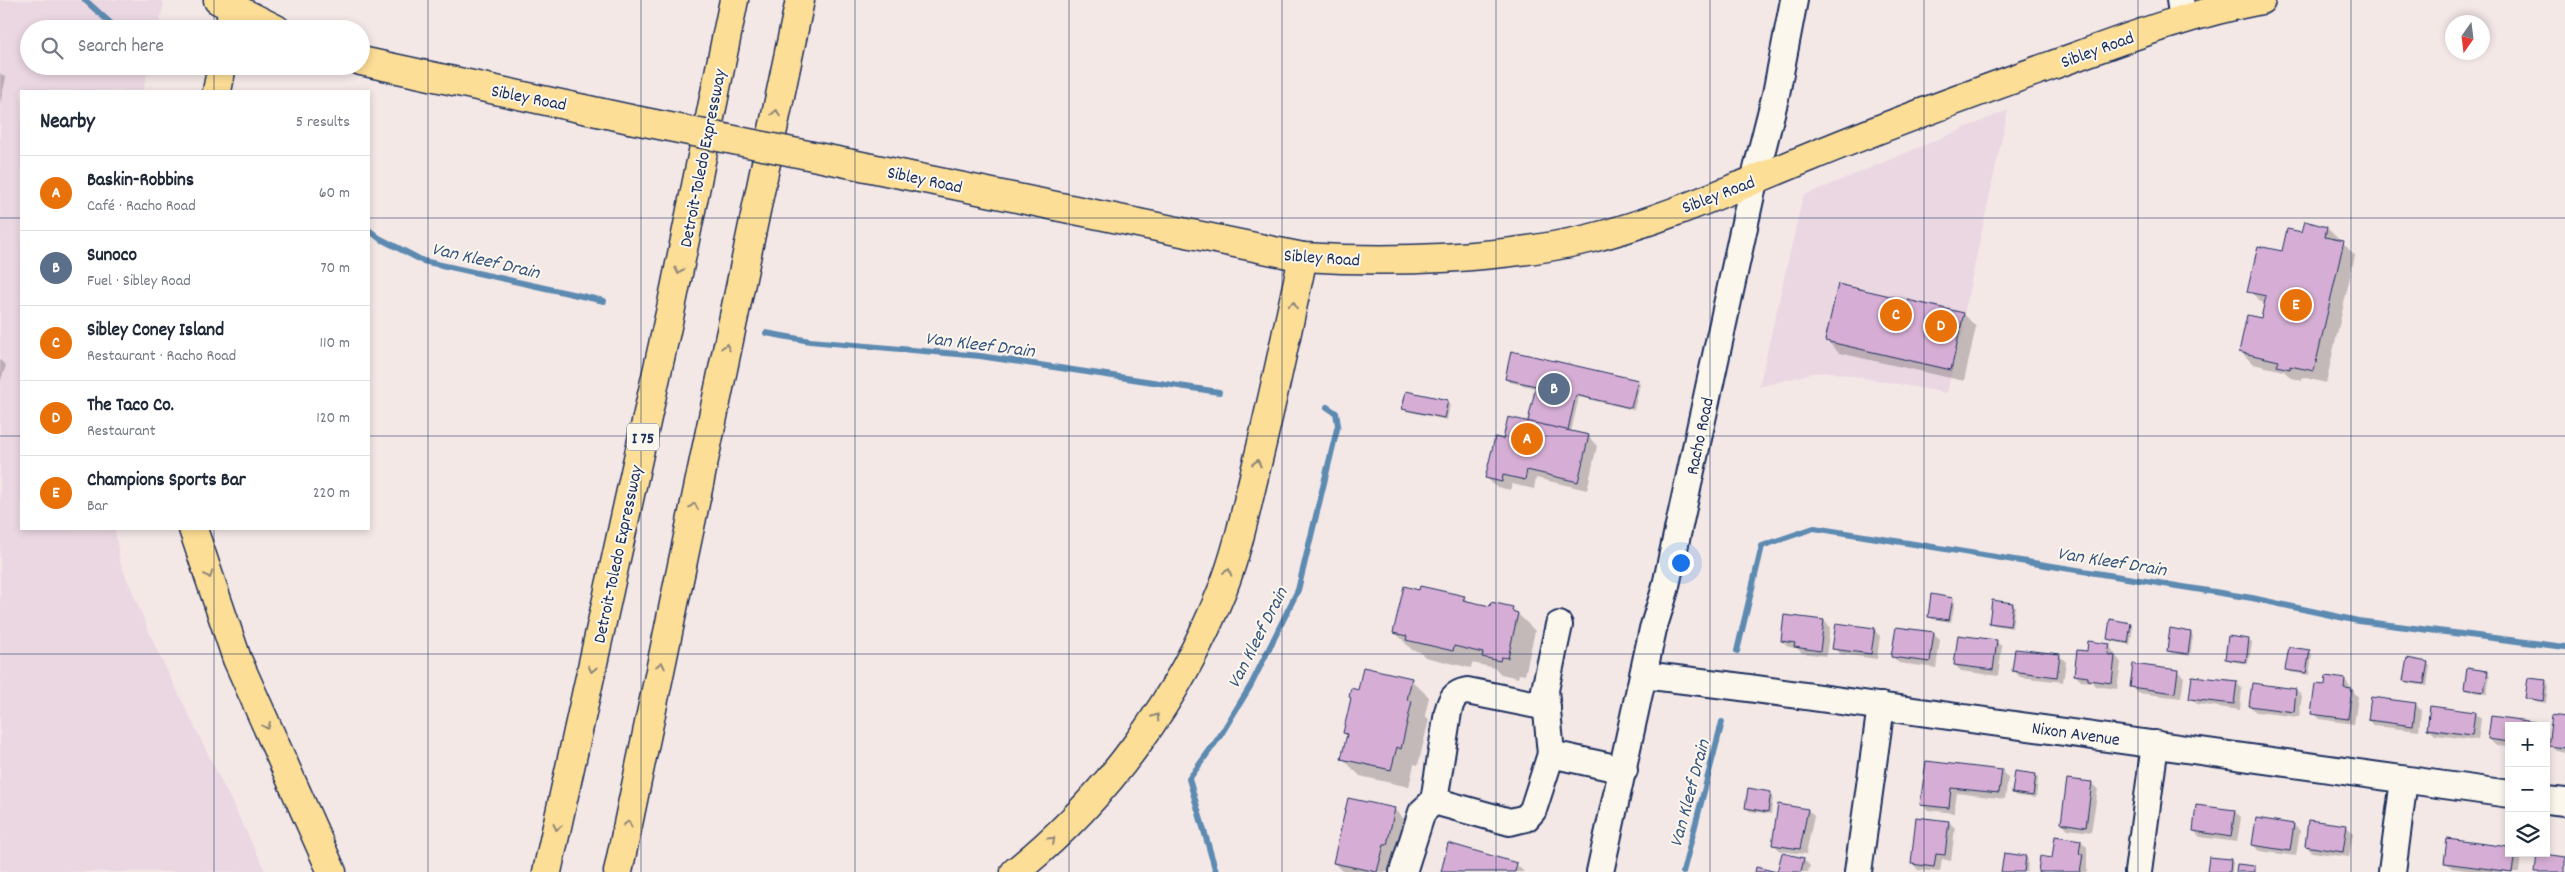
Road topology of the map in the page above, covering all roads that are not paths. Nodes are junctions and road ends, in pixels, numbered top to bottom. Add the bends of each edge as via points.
1 (722, 0) edge
2 (734, 0) edge
3 (800, 0) edge
4 (1794, 0) edge
5 (2261, 0) edge
6 (2182, 10) edge
7 (227, 12) edge
8 (250, 20) edge
9 (722, 56) junction
10 (370, 63) edge
11 (221, 75) edge
12 (218, 90) edge
13 (1754, 181) junction
14 (1303, 258) junction
15 (194, 530) edge
16 (1560, 625) dead end
17 (1643, 675) junction
18 (1547, 707) junction
19 (1879, 719) junction
20 (2155, 744) junction
21 (1551, 754) junction
22 (1624, 770) junction
23 (2404, 780) junction
24 (2505, 793) edge
25 (2550, 800) edge
26 (1434, 801) junction
27 (2565, 802) edge
28 (2397, 866) edge
29 (332, 872) edge
30 (547, 872) edge
31 (618, 872) edge
32 (1015, 872) edge
33 (1403, 872) edge
34 (1600, 872) edge
35 (1858, 872) edge
36 (2138, 872) edge

1 - 9 main road
2 - 9 main road, Detroit-Toledo Expressway / I 75
31 -> 3 main road
4 - 13 street, Racho Road via 1776,94
5 - 6 main road, Sibley Road
6 - 13 main road, Sibley Road
7 - 8 main road
9 -> 30 main road, Detroit-Toledo Expressway / I 75 via 670,313
10 - 14 main road, Sibley Road, bridge
11 - 12 main road
13 - 14 main road, Sibley Road via 1620,230 1559,245 1432,257
13 - 17 street, Racho Road via 1665,590
32 -> 14 main road via 1073,821 1115,773 1174,690 1209,622 1240,538
15 -> 29 main road via 237,659
16 - 18 street via 1545,690
17 - 19 street, Nixon Avenue
17 - 22 street, Racho Road
18 - 21 street
18 - 26 street via 1468,691 1455,695 1448,712
19 - 20 street, Nixon Avenue
19 - 35 street
20 - 23 street, Nixon Avenue
20 - 36 street
21 - 22 street
21 - 26 street via 1532,810 1526,818 1510,822
22 - 34 street, Racho Road
23 - 24 street, Nixon Avenue
23 - 28 street
25 - 27 street
26 - 33 street via 1422,812

